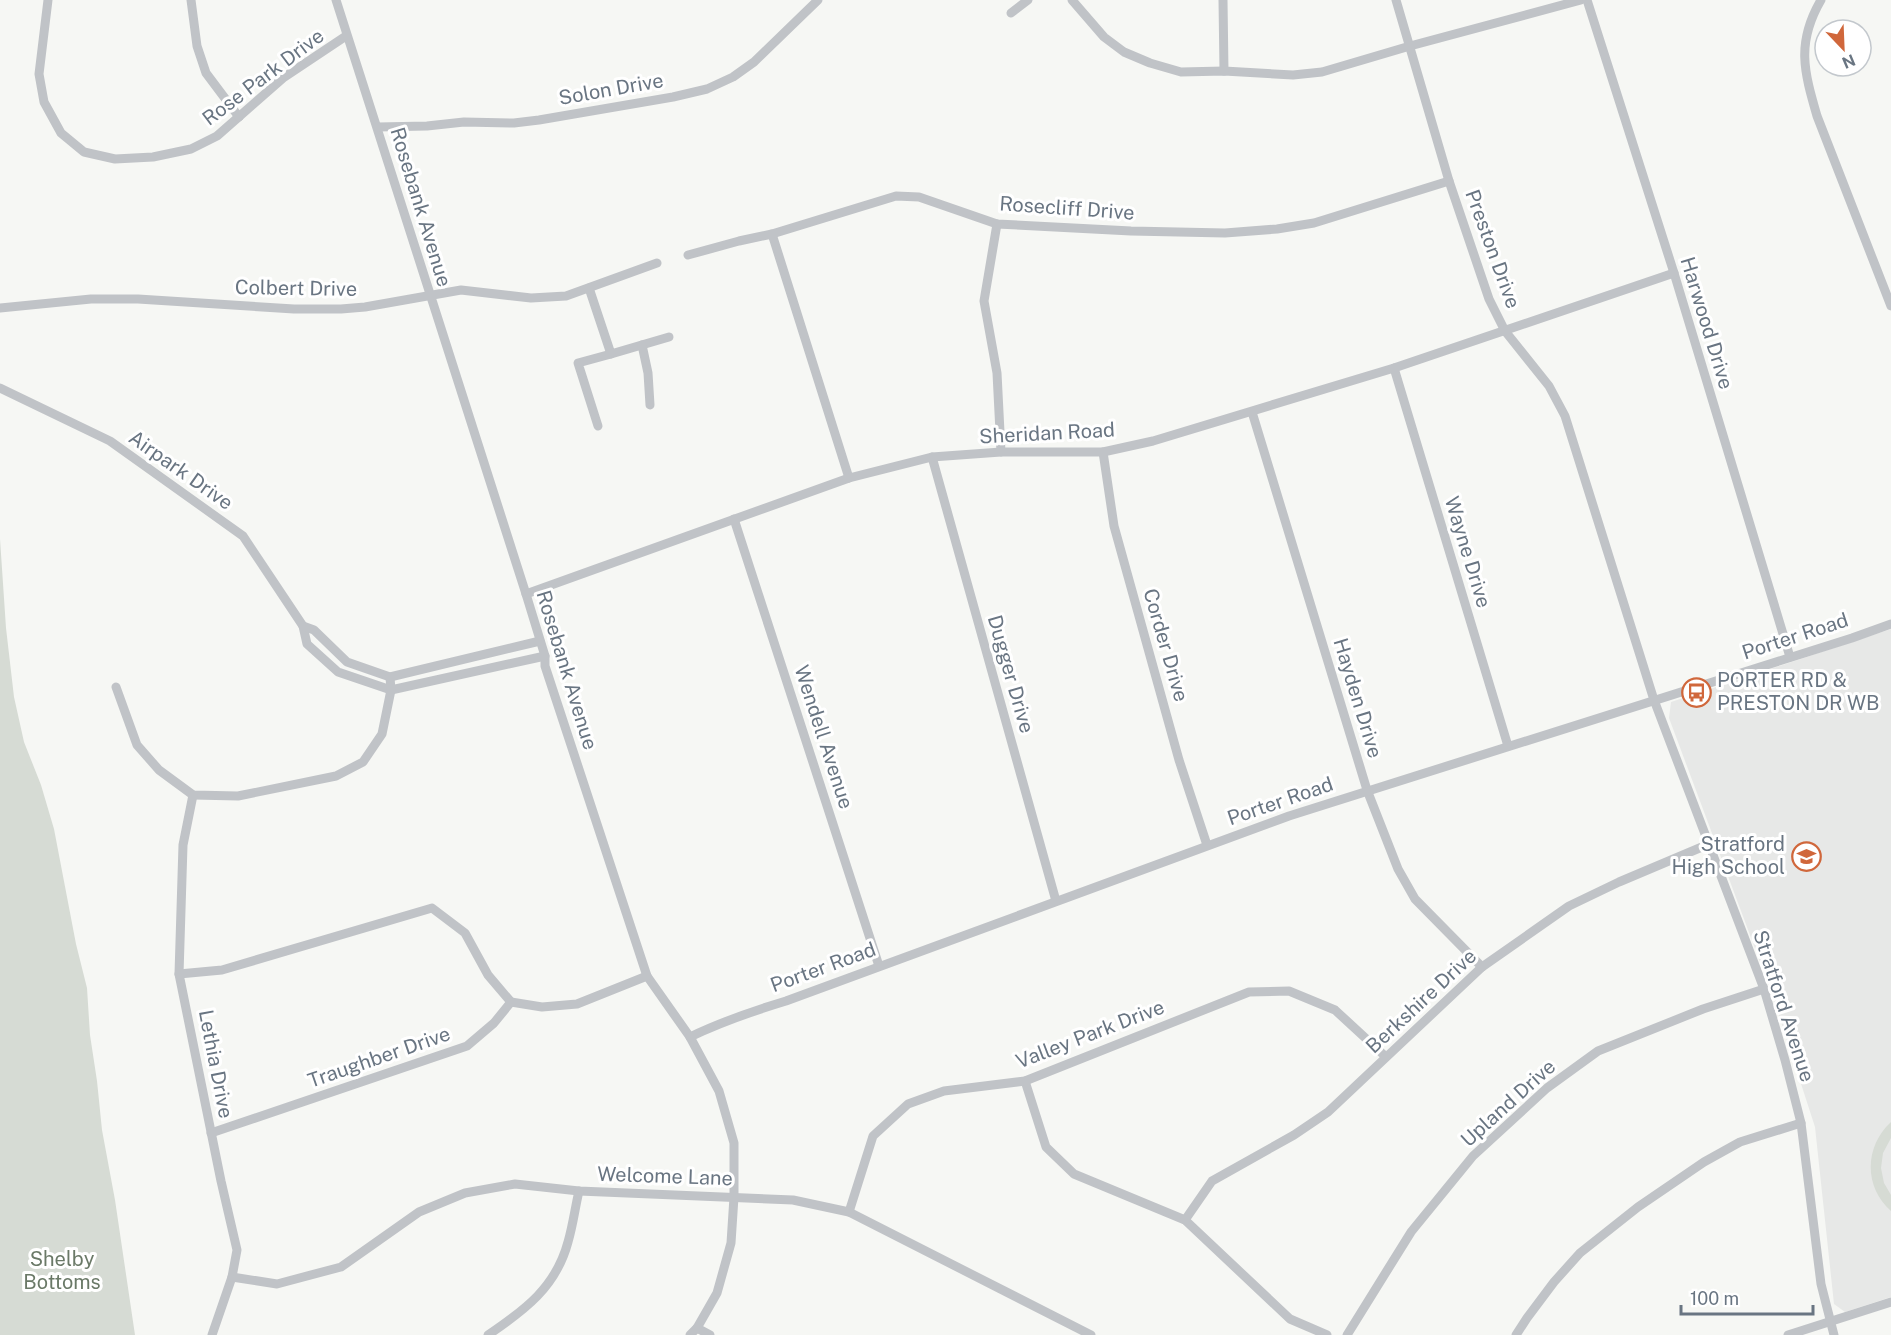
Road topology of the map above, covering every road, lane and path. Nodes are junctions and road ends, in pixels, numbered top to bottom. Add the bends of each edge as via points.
1 (48, 0) edge
2 (191, 0) edge
3 (336, 0) edge
4 (1028, 0) edge
5 (1072, 0) edge
6 (1222, 0) edge
7 (1396, 0) edge
8 (1581, 0) edge
9 (1587, 0) edge
10 (1821, 0) edge
11 (811, 2) edge
12 (1011, 13) dead end
13 (346, 36) junction
14 (1410, 46) junction
15 (1224, 71) junction
16 (239, 117) junction
17 (378, 127) junction
18 (1449, 181) junction
19 (997, 224) junction
20 (772, 234) junction
21 (688, 255) dead end
22 (657, 263) dead end
23 (1674, 273) junction
24 (589, 288) junction
25 (429, 296) junction
26 (1891, 306) edge
27 (0, 308) edge
28 (1504, 330) junction
29 (669, 337) dead end
30 (642, 345) junction
31 (611, 354) junction
32 (1394, 368) junction
33 (0, 388) edge
34 (650, 405) dead end
35 (1252, 412) junction
36 (598, 426) dead end
37 (1000, 452) junction
38 (1103, 452) junction
39 (932, 457) junction
40 (849, 478) junction
41 (734, 519) junction
42 (526, 594) junction
43 (1891, 624) edge
44 (303, 626) junction
45 (540, 641) junction
46 (545, 656) junction
47 (1790, 657) junction
48 (390, 677) junction
49 (116, 687) dead end
50 (391, 690) junction
51 (1654, 700) junction
52 (1508, 746) junction
53 (1367, 790) junction
54 (194, 795) junction
55 (1709, 844) junction
56 (1207, 845) junction
57 (1056, 901) junction
58 (879, 966) junction
59 (1482, 967) junction
60 (179, 974) junction
61 (647, 976) junction
62 (1764, 989) junction
63 (511, 1002) junction
64 (690, 1037) junction
65 (1386, 1057) junction
66 (1025, 1081) junction
67 (1801, 1123) junction
68 (211, 1133) junction
69 (579, 1191) junction
70 (734, 1197) junction
71 (849, 1212) junction
72 (1185, 1220) junction
73 (232, 1277) junction
74 (1891, 1302) edge
75 (1829, 1322) junction
76 (694, 1332) edge
77 (212, 1335) edge
78 (488, 1335) edge
79 (710, 1335) edge
80 (1091, 1335) edge
81 (1327, 1335) edge
82 (1347, 1335) edge
83 (1516, 1335) edge
84 (1788, 1335) edge
85 (1834, 1335) edge

1 - 16 street, Rose Park Drive via 39,74 44,102 61,133 84,152 115,159 153,158 181,152 217,136
2 - 16 street via 197,46 206,73
3 - 13 street, Rosebank Avenue
4 - 12 street
5 - 15 street via 1104,37 1124,52 1181,72
6 - 15 street
7 - 14 street, Preston Drive
8 - 14 street
9 - 23 street, Harwood Drive
10 - 26 street via 1806,37 1804,65 1809,89
11 - 17 street, Solon Drive via 754,62 707,89 514,123
13 - 16 street, Rose Park Drive via 283,78
13 - 17 street, Rosebank Avenue
14 - 15 street via 1322,72 1293,75
14 - 18 street, Preston Drive
17 - 25 street, Rosebank Avenue
18 - 19 street, Rosecliff Drive via 1314,223 1277,229 1131,231
18 - 28 street, Preston Drive via 1489,299
19 - 20 street, Rosecliff Drive via 919,197 896,196
19 - 37 street via 984,301 997,373
20 - 21 street, Rosecliff Drive
20 - 40 street
22 - 24 street, Colbert Drive
23 - 28 street, Sheridan Road
23 - 47 street, Harwood Drive
24 - 25 street, Colbert Drive via 566,296 531,298 461,290
24 - 31 street
25 - 27 street, Colbert Drive via 341,309 138,299 91,299
25 - 42 street, Rosebank Avenue
28 - 32 street, Sheridan Road
28 - 51 street, Preston Drive via 1549,386 1565,416
29 - 30 street
30 - 31 street
30 - 34 street
31 - 36 street via 578,363
32 - 35 street, Sheridan Road
32 - 52 street, Wayne Drive
33 - 44 street, Airpark Drive via 110,441 243,536
35 - 38 street, Sheridan Road
35 - 53 street, Hayden Drive
37 - 38 street, Sheridan Road
37 - 39 street, Sheridan Road
38 - 56 street, Corder Drive via 1114,526 1179,760
39 - 40 street, Sheridan Road
39 - 57 street, Dugger Drive
40 - 41 street, Sheridan Road
41 - 42 street, Sheridan Road
41 - 58 street, Wendell Avenue
42 - 45 street, Rosebank Avenue
43 - 47 street, Porter Road
44 - 48 street, Airpark Drive via 314,630 347,662
44 - 50 street, Airpark Drive via 307,644 338,672
45 - 46 street, Rosebank Avenue
45 - 48 street
46 - 50 street
46 - 61 street, Rosebank Avenue via 545,666
47 - 51 street, Porter Road
48 - 50 street
49 - 54 street via 137,745 159,770
50 - 54 street via 382,734 363,762 336,776 238,796
51 - 52 street, Porter Road
51 - 55 street, Stratford Avenue
52 - 53 street, Porter Road
53 - 56 street, Porter Road
53 - 59 street, Hayden Drive via 1398,869 1415,899
54 - 60 street, Lethia Drive via 183,845
55 - 59 street, Berkshire Drive via 1569,906
55 - 62 street, Stratford Avenue
56 - 57 street, Porter Road
57 - 58 street, Porter Road
58 - 64 street, Porter Road
59 - 65 street, Berkshire Drive
60 - 63 street via 222,970 432,908 465,933 488,975
60 - 68 street, Lethia Drive
61 - 63 street via 577,1004 542,1007
61 - 64 street, Rosebank Avenue
62 - 67 street, Stratford Avenue
62 - 82 street, Upland Drive via 1598,1051 1547,1088 1473,1156 1411,1232
63 - 68 street, Traughber Drive via 467,1046
64 - 70 street, Rosebank Avenue via 719,1091 734,1143
65 - 66 street, Valley Park Drive via 1335,1010 1289,991 1249,992
65 - 72 street, Berkshire Drive via 1309,1126 1212,1181
66 - 71 street, Valley Park Drive via 944,1091 908,1104 873,1136
66 - 72 street via 1046,1147 1074,1174
67 - 75 street, Stratford Avenue
67 - 83 street via 1740,1142 1638,1207 1580,1253
68 - 73 street, Lethia Drive via 237,1250
69 - 70 street, Welcome Lane
69 - 73 street, Welcome Lane via 515,1184 465,1192 419,1212 341,1267 277,1284
69 - 78 street via 569,1241 550,1281 530,1304
70 - 71 street, Welcome Lane via 793,1200
70 - 76 street, Rosebank Avenue via 725,1267 717,1293
71 - 80 street, Welcome Lane
72 - 81 street via 1290,1319
73 - 77 street, Lethia Drive
74 - 75 street
75 - 84 street
75 - 85 street, Stratford Avenue
76 - 79 street

